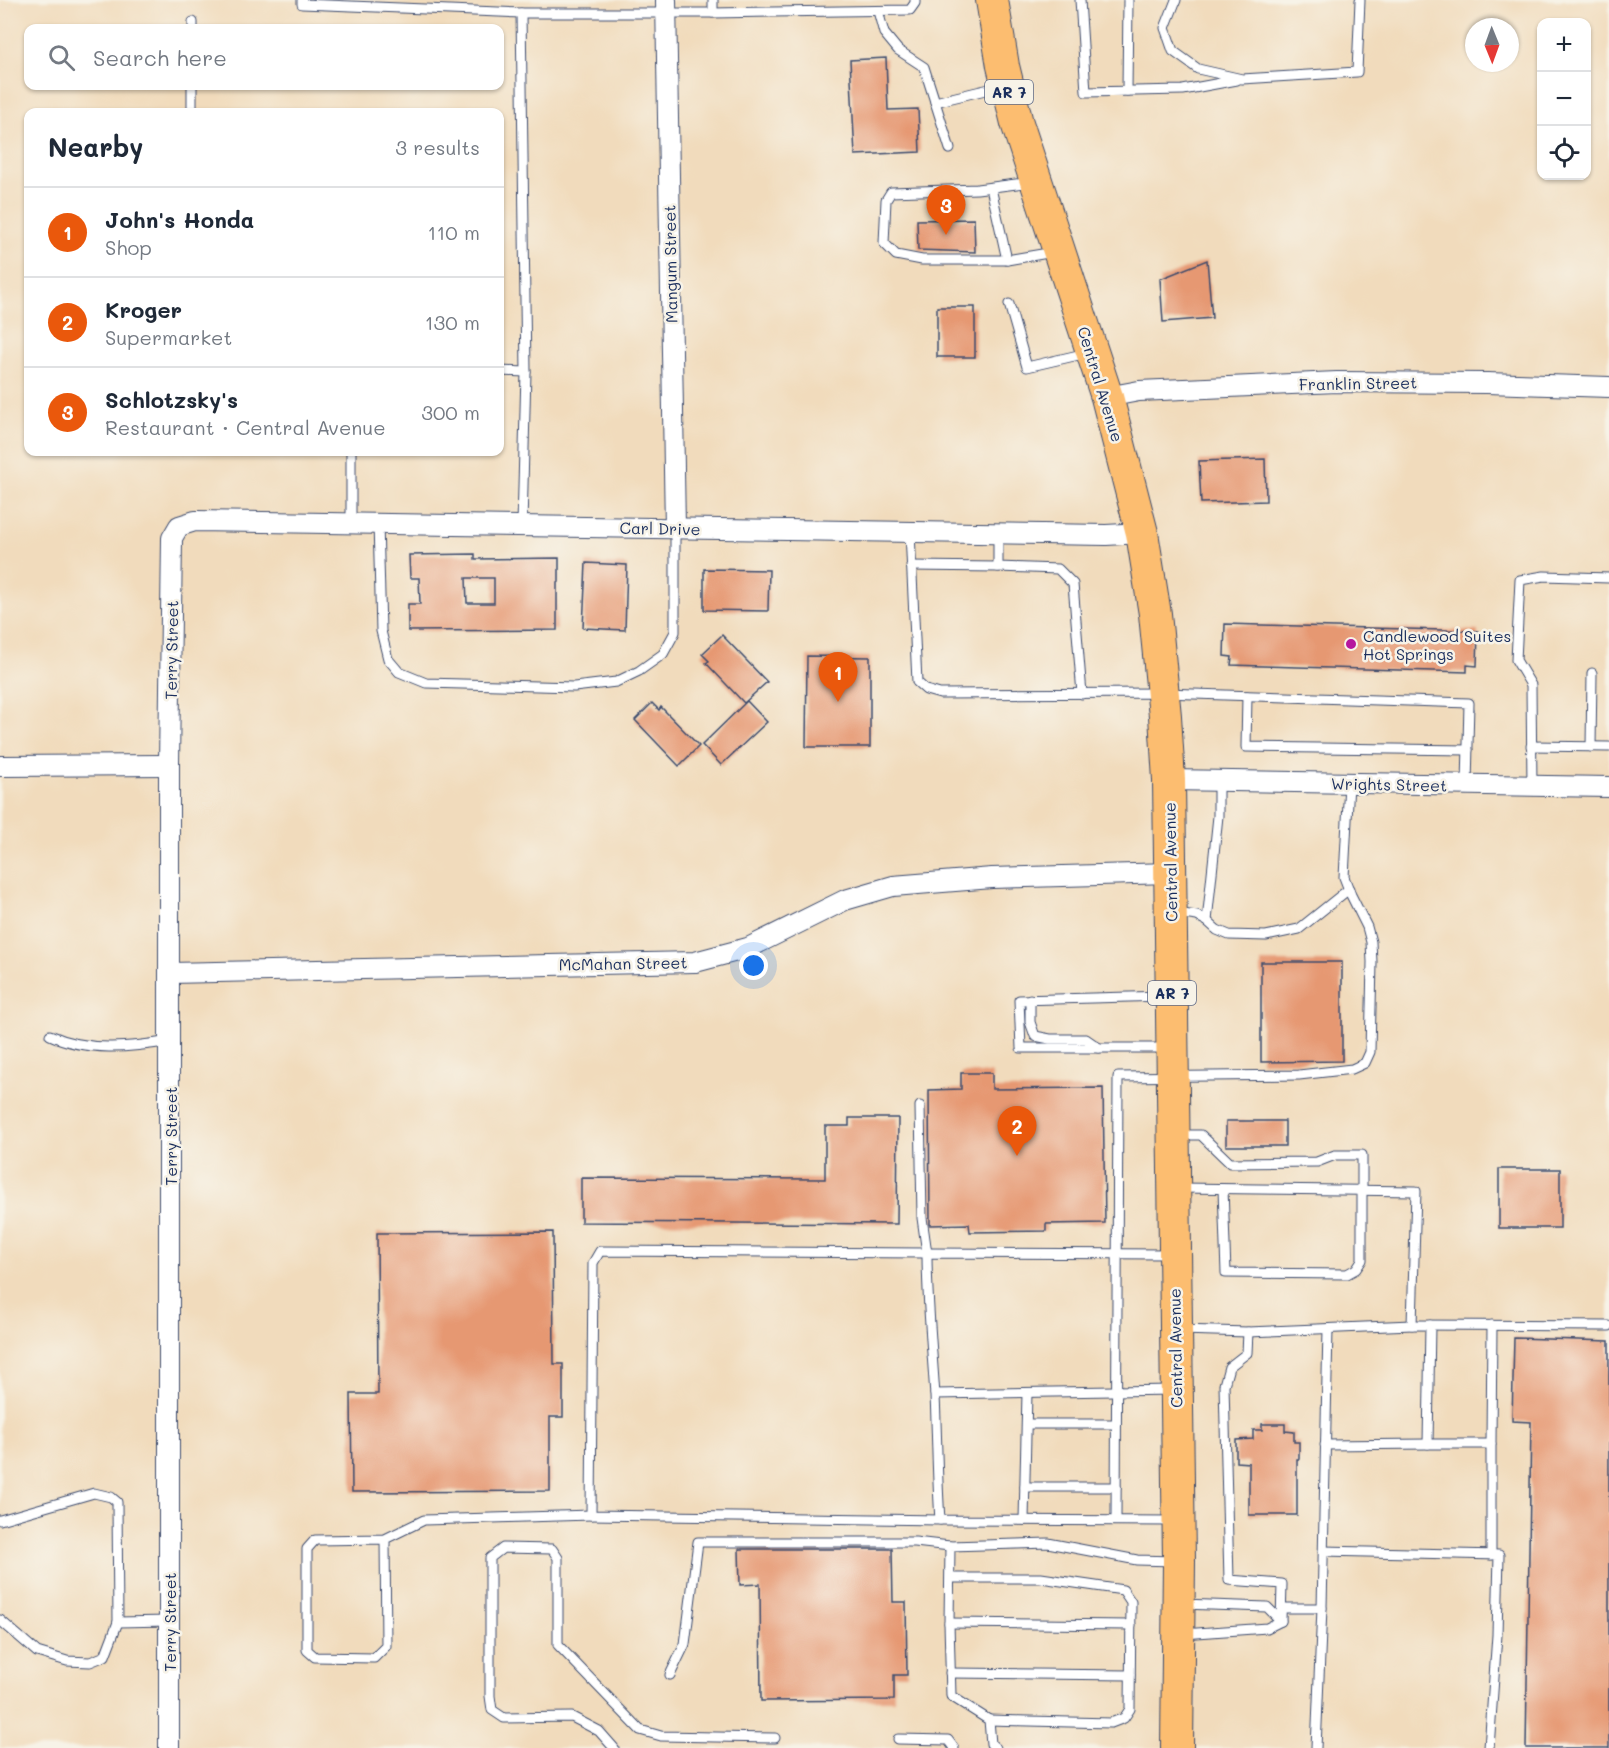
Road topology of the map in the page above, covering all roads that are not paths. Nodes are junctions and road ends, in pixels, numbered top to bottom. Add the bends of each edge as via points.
1 (302, 0) edge
2 (713, 0) edge
3 (915, 0) edge
4 (992, 0) edge
5 (1080, 0) edge
6 (1128, 0) edge
7 (1176, 0) edge
8 (1360, 0) edge
9 (666, 6) edge
10 (878, 11) junction
11 (713, 12) junction
12 (521, 13) junction
13 (1242, 79) junction
14 (1007, 85) junction
15 (192, 90) edge
16 (1127, 92) junction
17 (935, 102) junction
18 (192, 108) edge
19 (950, 149) dead end
20 (1036, 182) junction
21 (991, 188) junction
22 (1059, 251) junction
23 (1007, 260) junction
24 (1009, 304) dead end
25 (1092, 352) junction
26 (504, 371) edge
27 (526, 372) junction
28 (1609, 387) edge
29 (1107, 397) junction
30 (351, 456) edge
31 (351, 522) junction
32 (378, 523) junction
33 (522, 525) junction
34 (179, 526) joint
35 (675, 528) junction
36 (910, 532) junction
37 (998, 533) junction
38 (1142, 533) junction
39 (911, 566) junction
40 (998, 567) junction
41 (1609, 578) edge
42 (1592, 673) dead end
43 (1163, 693) junction
44 (1082, 694) junction
45 (1247, 696) junction
46 (1531, 746) junction
47 (1591, 747) junction
48 (1609, 747) edge
49 (1468, 750) junction
50 (169, 765) junction
51 (0, 766) edge
52 (1169, 780) junction
53 (1218, 781) junction
54 (1349, 783) junction
55 (1467, 785) junction
56 (1532, 786) junction
57 (1609, 788) edge
58 (1170, 873) junction
59 (1349, 889) junction
60 (1171, 912) junction
61 (1207, 921) junction
62 (170, 973) junction
63 (1172, 996) junction
64 (1030, 999) junction
65 (50, 1035) dead end
66 (170, 1041) junction
67 (1099, 1048) junction
68 (1172, 1062) junction
69 (920, 1106) dead end
70 (1173, 1135) junction
71 (1174, 1188) junction
72 (1223, 1189) junction
73 (1362, 1191) junction
74 (927, 1253) junction
75 (1118, 1254) junction
76 (1174, 1254) junction
77 (1412, 1325) junction
78 (1430, 1325) junction
79 (1492, 1325) junction
80 (1609, 1326) edge
81 (1328, 1329) junction
82 (1175, 1330) junction
83 (1248, 1332) junction
84 (1176, 1390) junction
85 (1116, 1391) junction
86 (1028, 1393) junction
87 (934, 1394) junction
88 (1027, 1424) junction
89 (1116, 1424) junction
90 (1428, 1444) junction
91 (1491, 1444) junction
92 (1325, 1445) junction
93 (1025, 1487) junction
94 (1116, 1487) junction
95 (591, 1515) junction
96 (0, 1520) edge
97 (939, 1520) junction
98 (1024, 1520) junction
99 (1116, 1520) junction
100 (1177, 1521) junction
101 (385, 1539) junction
102 (950, 1546) junction
103 (1323, 1551) junction
104 (1491, 1555) junction
105 (1179, 1561) junction
106 (951, 1578) junction
107 (1282, 1608) junction
108 (1322, 1608) junction
109 (1177, 1619) junction
110 (0, 1620) edge
111 (169, 1621) junction
112 (1281, 1621) junction
113 (118, 1622) junction
114 (949, 1623) junction
115 (1131, 1625) junction
116 (950, 1673) junction
117 (670, 1675) dead end
118 (1130, 1675) junction
119 (989, 1720) junction
120 (775, 1738) dead end
121 (898, 1739) dead end
122 (169, 1748) edge
123 (614, 1748) edge
124 (954, 1748) edge
125 (996, 1748) edge
126 (1177, 1748) edge
127 (1316, 1748) edge
128 (1489, 1748) edge

1 - 12 lane via 302,4
2 - 11 lane
3 - 10 lane via 910,10
4 - 14 main road, Central Avenue / AR 7
5 - 16 lane via 1086,92
6 - 16 lane
7 - 13 lane via 1166,28 1173,51 1198,69
8 - 13 lane via 1358,72
9 - 11 lane
9 - 12 lane
9 - 35 street, Mangum Street
10 - 11 lane
10 - 17 lane via 884,33 898,50 924,67
12 - 27 lane
13 - 16 lane via 1183,90
14 - 17 lane
14 - 20 main road, Central Avenue / AR 7
15 - 18 lane
17 - 19 lane
20 - 21 lane
20 - 22 main road, Central Avenue / AR 7
21 - 23 lane
21 - 23 lane via 891,192 886,200 884,243 896,255 922,260
22 - 23 lane
22 - 25 main road, Central Avenue / AR 7
24 - 25 lane via 1027,367
25 - 29 main road, Central Avenue / AR 7
26 - 27 lane
27 - 33 lane
28 - 29 street, Franklin Street via 1337,382 1138,391
29 - 38 main road, Central Avenue / AR 7
30 - 31 lane
31 - 32 street, Carl Drive
31 - 34 street, Carl Drive via 195,521
32 - 33 street, Carl Drive
32 - 35 lane via 381,631 388,659 399,672 426,683 574,687 616,682 663,654 675,632
33 - 35 street, Carl Drive
34 - 50 street, Terry Street via 172,538
35 - 36 street, Carl Drive
36 - 37 street, Carl Drive
36 - 39 lane
37 - 38 street, Carl Drive
37 - 40 lane
38 - 43 main road, Central Avenue / AR 7
39 - 40 lane
39 - 44 lane via 917,682 926,690 940,694
40 - 44 lane via 1058,569 1073,584
41 - 46 lane via 1544,576 1520,580 1516,660 1531,685
42 - 47 lane
43 - 44 lane
43 - 45 lane
43 - 52 main road, Central Avenue / AR 7
45 - 49 lane via 1469,703
45 - 49 lane via 1246,747
46 - 47 lane
46 - 56 lane
47 - 48 lane
49 - 55 lane
50 - 51 street
50 - 62 street, Terry Street
52 - 53 street, Wrights Street
52 - 58 main road, Central Avenue / AR 7
53 - 54 street, Wrights Street
53 - 61 lane
54 - 55 street, Wrights Street
54 - 59 lane via 1344,877
55 - 56 street, Wrights Street
56 - 57 street, Wrights Street
58 - 60 main road, Central Avenue / AR 7
58 - 62 street, McMahan Street via 992,878 893,886 845,900 748,948 695,962
59 - 61 lane via 1299,929 1266,936 1229,935
59 - 68 lane via 1371,942 1370,1052 1365,1063 1352,1069 1299,1075
60 - 61 lane
60 - 63 main road, Central Avenue / AR 7
62 - 66 street, Terry Street
63 - 64 lane
63 - 68 main road, Central Avenue / AR 7
64 - 67 lane via 1029,1022 1035,1036 1086,1039
64 - 67 lane via 1020,1000 1021,1048
65 - 66 lane via 81,1046
66 - 111 street, Terry Street
67 - 68 lane
68 - 70 main road, Central Avenue / AR 7
68 - 75 lane via 1118,1077
69 - 74 lane via 922,1218
70 - 71 main road, Central Avenue / AR 7
70 - 73 lane via 1201,1135 1230,1163 1317,1162 1335,1155 1362,1155
71 - 72 lane
71 - 76 main road, Central Avenue / AR 7
72 - 73 lane
72 - 73 lane via 1226,1273 1347,1274 1356,1269 1362,1260
73 - 77 lane via 1416,1191
74 - 75 lane
74 - 87 lane
74 - 95 lane via 600,1251 594,1263
75 - 76 lane
75 - 85 lane
76 - 82 main road, Central Avenue / AR 7
77 - 78 lane
77 - 81 lane
78 - 79 lane
78 - 90 lane
79 - 80 lane
79 - 91 lane
81 - 83 lane
81 - 92 lane
82 - 83 lane
82 - 84 main road, Central Avenue / AR 7
83 - 107 lane via 1247,1353 1229,1367 1224,1385 1229,1580 1282,1584
84 - 85 lane
84 - 100 main road, Central Avenue / AR 7
85 - 86 lane
85 - 89 lane
86 - 87 lane
86 - 88 lane
87 - 97 lane
88 - 89 lane
88 - 93 lane
89 - 94 lane
90 - 91 lane
90 - 92 lane
91 - 104 lane
92 - 103 lane
93 - 94 lane
93 - 98 lane
94 - 99 lane
95 - 97 lane
95 - 101 lane via 424,1520
96 - 113 lane via 94,1493 117,1502
97 - 98 lane
98 - 99 lane
99 - 100 lane
100 - 105 main road, Central Avenue / AR 7
101 - 101 lane via 315,1540 307,1549 307,1650 315,1657 374,1658 386,1646
102 - 105 lane via 1048,1543 1137,1560
102 - 106 lane
102 - 117 lane via 915,1542 698,1542 685,1644
103 - 104 lane
103 - 108 lane
104 - 128 lane via 1499,1555
105 - 109 main road, Central Avenue / AR 7
106 - 114 lane
106 - 115 lane via 1041,1578 1123,1590 1131,1602
107 - 108 lane
107 - 112 lane
108 - 127 lane
109 - 112 lane via 1267,1628
109 - 112 lane via 1267,1607
109 - 126 main road, Central Avenue / AR 7
110 - 113 lane via 37,1652 67,1661 90,1662 105,1656
111 - 113 lane
111 - 122 street, Terry Street
114 - 115 lane
114 - 116 lane
115 - 118 lane
116 - 118 lane
116 - 119 lane via 951,1696
118 - 119 lane via 1130,1709 1124,1718 1111,1723
119 - 125 lane via 991,1744
120 - 123 lane via 661,1736 640,1730 558,1645 558,1558 552,1549 503,1548 490,1558 492,1710 504,1718 572,1717 599,1731
121 - 124 lane via 948,1740

